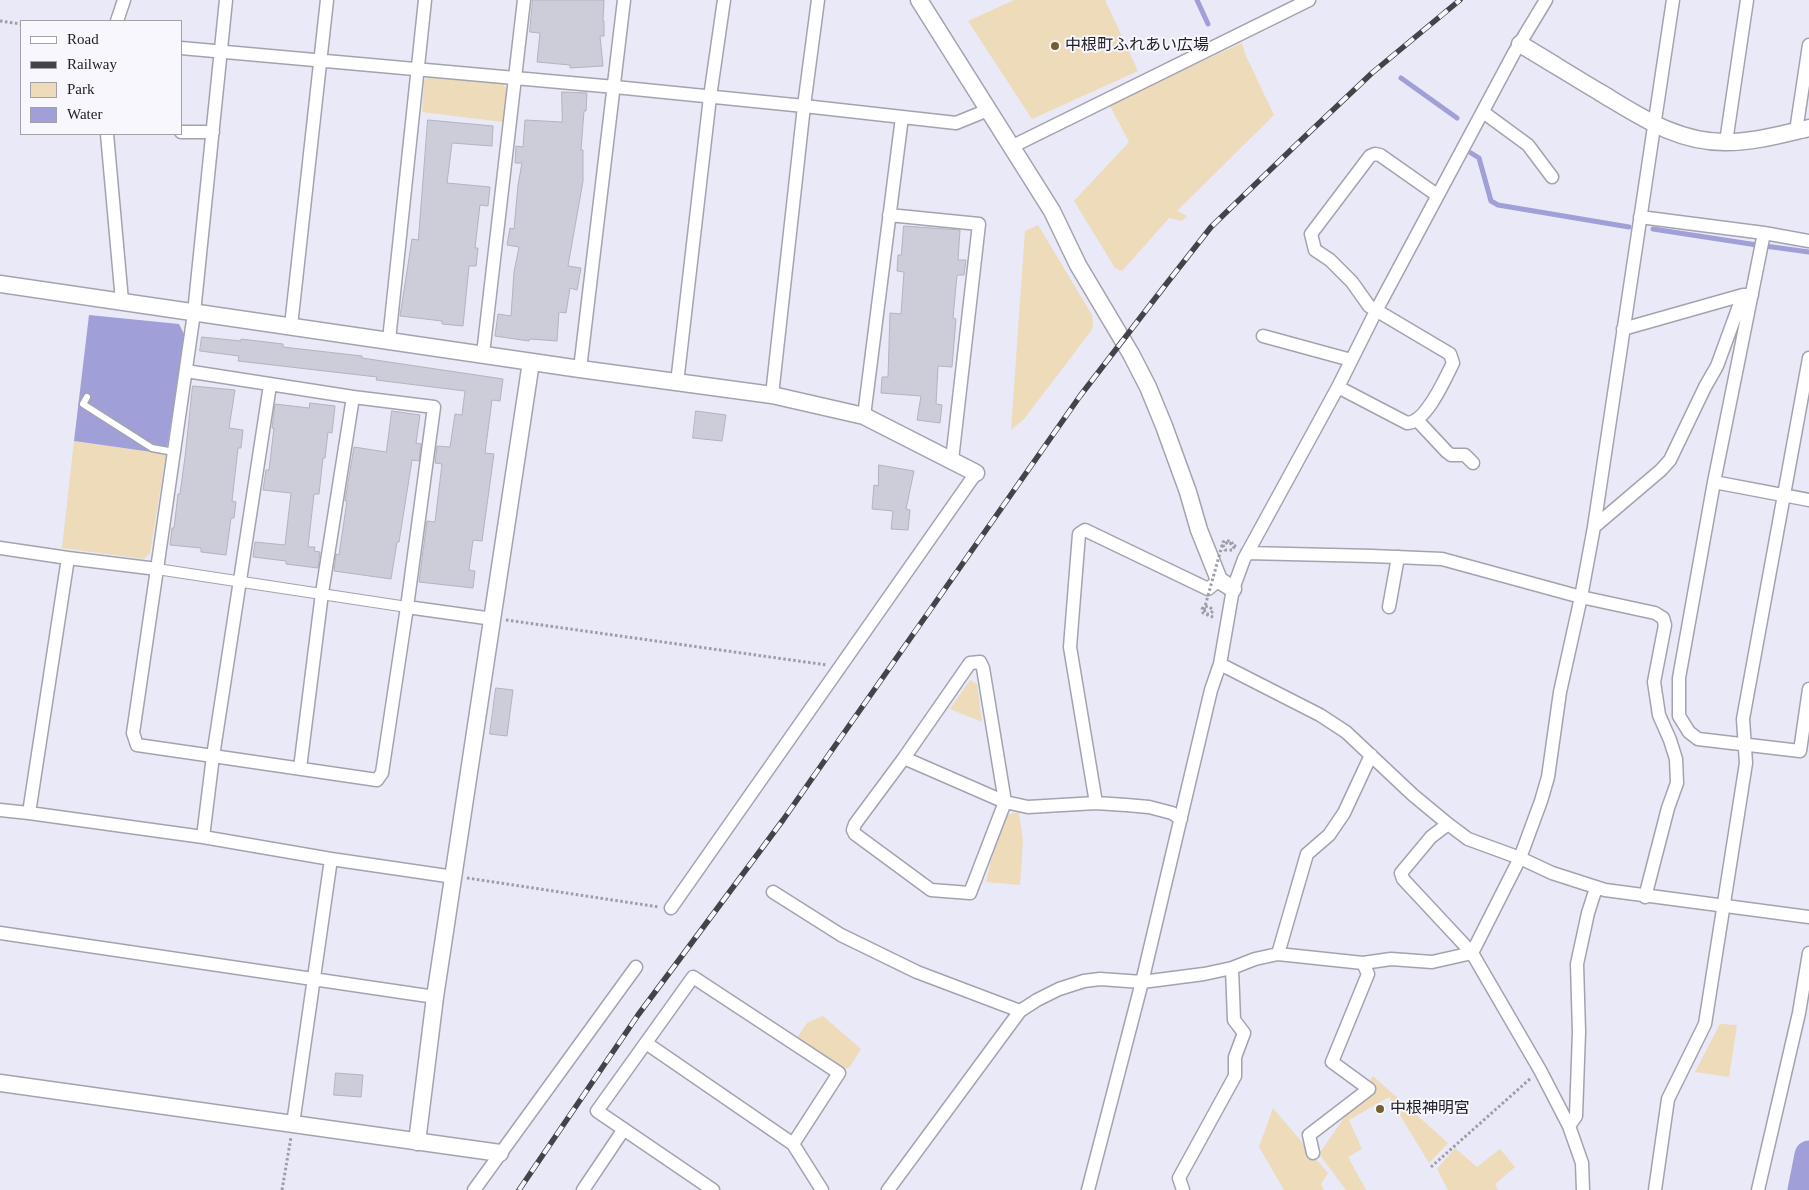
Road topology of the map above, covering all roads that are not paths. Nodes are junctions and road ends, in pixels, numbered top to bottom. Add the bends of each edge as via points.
1 (124, 0) edge
2 (226, 0) edge
3 (327, 0) edge
4 (425, 0) edge
5 (524, 0) edge
6 (624, 0) edge
7 (724, 0) edge
8 (818, 0) edge
9 (919, 0) edge
10 (1309, 0) edge
11 (1546, 0) edge
12 (1673, 0) edge
13 (1747, 0) edge
14 (117, 20) edge
15 (1520, 44) junction
16 (1809, 45) edge
17 (182, 48) edge
18 (221, 53) junction
19 (321, 60) junction
20 (418, 69) junction
21 (515, 78) junction
22 (615, 87) junction
23 (710, 97) junction
24 (804, 106) junction
25 (988, 110) junction
26 (1483, 112) junction
27 (902, 118) junction
28 (1654, 126) junction
29 (1802, 130) edge
30 (182, 132) edge
31 (213, 132) junction
32 (107, 135) edge
33 (1726, 142) junction
34 (1013, 146) junction
35 (1552, 177) dead end
36 (1437, 195) junction
37 (889, 215) junction
38 (1640, 217) junction
39 (1764, 233) junction
40 (1809, 241) edge
41 (0, 284) edge
42 (1747, 295) junction
43 (122, 301) junction
44 (1376, 311) junction
45 (194, 313) junction
46 (291, 326) junction
47 (1623, 330) junction
48 (1263, 336) dead end
49 (389, 340) junction
50 (483, 354) junction
51 (1809, 358) edge
52 (1351, 360) junction
53 (531, 362) junction
54 (580, 370) junction
55 (186, 371) junction
56 (677, 383) junction
57 (270, 384) junction
58 (1338, 387) junction
59 (772, 395) junction
60 (87, 397) dead end
61 (353, 397) junction
62 (864, 416) junction
63 (1417, 420) junction
64 (174, 452) junction
65 (952, 460) junction
66 (1473, 462) dead end
67 (976, 473) joint
68 (1714, 482) junction
69 (1784, 495) junction
70 (1809, 500) edge
71 (1594, 527) junction
72 (0, 548) edge
73 (1244, 552) junction
74 (1398, 557) junction
75 (68, 558) junction
76 (157, 570) junction
77 (1219, 580) junction
78 (239, 582) junction
79 (1233, 589) junction
80 (322, 593) junction
81 (1582, 597) junction
82 (406, 606) junction
83 (1389, 607) dead end
84 (493, 618) junction
85 (1220, 664) junction
86 (1809, 689) edge
87 (1745, 743) junction
88 (1371, 755) junction
89 (213, 756) junction
90 (904, 758) junction
91 (300, 768) junction
92 (1005, 802) junction
93 (1096, 803) junction
94 (0, 810) edge
95 (29, 813) junction
96 (1181, 818) junction
97 (1448, 824) junction
98 (203, 837) junction
99 (1520, 858) junction
100 (331, 859) junction
101 (454, 876) junction
102 (1596, 888) junction
103 (773, 892) dead end
104 (1645, 897) junction
105 (1723, 907) junction
106 (671, 908) road end
107 (1809, 917) edge
108 (0, 933) edge
109 (1472, 953) junction
110 (1809, 953) edge
111 (1278, 954) junction
112 (1363, 964) junction
113 (636, 966) dead end
114 (1232, 968) junction
115 (314, 981) junction
116 (1142, 982) junction
117 (435, 997) junction
118 (1020, 1011) junction
119 (646, 1043) junction
120 (0, 1083) edge
121 (293, 1124) junction
122 (1570, 1126) junction
123 (624, 1129) junction
124 (417, 1142) junction
125 (793, 1144) junction
126 (500, 1153) junction
127 (1313, 1153) dead end
128 (474, 1190) edge
129 (583, 1190) edge
130 (713, 1190) edge
131 (822, 1190) edge
132 (888, 1190) edge
133 (1088, 1190) edge
134 (1183, 1190) edge
135 (1583, 1190) edge
136 (1656, 1190) edge
137 (1758, 1190) edge

1 - 14 street
2 - 18 street
3 - 19 street
4 - 20 street
5 - 21 street
6 - 22 street
7 - 23 street
8 - 24 street
9 - 25 street
10 - 34 street
11 - 15 street
12 - 28 street
13 - 33 street
15 - 26 street
15 - 28 street
16 - 29 street
17 - 18 street
18 - 19 street
18 - 31 street
19 - 20 street
19 - 46 street
20 - 21 street
20 - 49 street
21 - 22 street
21 - 50 street
22 - 23 street
22 - 54 street
23 - 24 street
23 - 56 street
24 - 27 street
24 - 59 street
25 - 27 street via 956,123
25 - 34 street
26 - 35 street via 1528,145
26 - 36 street
27 - 37 street
28 - 33 street via 1692,139
28 - 38 street
29 - 33 street via 1756,140
30 - 31 street
31 - 45 street
32 - 43 street
34 - 77 street via 1148,387
36 - 44 street
36 - 44 street via 1375,154 1370,156 1311,234 1315,250 1330,260
37 - 62 street
37 - 65 street via 979,224
38 - 39 street
38 - 47 street
39 - 40 street
39 - 42 street
41 - 43 street
42 - 47 street
42 - 68 street
42 - 71 street via 1717,366 1670,460
43 - 45 street
44 - 52 street
44 - 63 street via 1452,358 1453,363 1428,408
45 - 46 street
45 - 55 street
46 - 49 street
47 - 71 street
48 - 52 street
49 - 50 street
50 - 53 street
51 - 69 street
52 - 58 street
53 - 54 street
53 - 84 street
54 - 56 street
55 - 57 street
55 - 64 street
56 - 59 street
57 - 61 street
57 - 78 street
58 - 63 street via 1406,423
58 - 73 street
59 - 62 street
60 - 64 lane via 83,404 152,448
61 - 80 street
61 - 82 street via 434,407
62 - 65 street
63 - 66 street via 1447,452 1465,455
64 - 76 street
65 - 67 street
67 - 106 street
68 - 69 street
68 - 87 street via 1679,678 1679,716 1698,739
69 - 70 street
69 - 87 street via 1743,719
71 - 81 street
72 - 75 street
73 - 74 street
73 - 79 street
74 - 81 street via 1442,559
74 - 83 street
75 - 76 street
75 - 95 street
76 - 78 street
76 - 89 street via 132,733 137,745
77 - 79 street
77 - 93 street via 1208,589 1085,530 1079,534 1070,647
78 - 80 street
78 - 89 street
79 - 85 street
80 - 82 street
80 - 91 street
81 - 99 street via 1560,692 1548,777
81 - 104 street via 1656,613 1665,625 1654,682 1659,715 1676,759 1677,783
82 - 84 street
82 - 91 street via 382,773 377,780
84 - 101 street
85 - 88 street via 1320,715 1346,732
85 - 96 street
86 - 87 street via 1800,751
87 - 105 street via 1746,763
88 - 97 street
88 - 111 street via 1344,813 1329,835 1307,854
89 - 91 street
89 - 98 street
90 - 92 street
90 - 92 street via 970,663 980,662
90 - 92 street via 853,830 931,890 970,893
92 - 93 street via 1028,807
93 - 96 street via 1149,807
94 - 95 street
95 - 98 street
96 - 116 street
97 - 99 street via 1468,839
97 - 109 street via 1431,837 1402,873
98 - 100 street
99 - 102 street via 1552,874
99 - 109 street
100 - 101 street
100 - 115 street
101 - 117 street
102 - 104 street
102 - 122 street via 1577,964 1580,1032 1576,1116
103 - 118 street via 841,935 917,972
104 - 105 street
105 - 107 street
105 - 136 street via 1705,1024 1668,1098
108 - 115 street
109 - 112 street via 1432,962 1391,959
109 - 122 street
110 - 137 street via 1799,1013
111 - 112 street
111 - 114 street
112 - 127 street via 1368,974 1332,1062 1369,1089 1309,1135
113 - 126 street
114 - 116 street
114 - 134 street via 1234,1020 1244,1033 1235,1057 1235,1076 1179,1178
115 - 117 street
115 - 121 street
116 - 118 street via 1084,981 1059,989
116 - 133 street
117 - 124 street
118 - 132 street
119 - 123 street via 597,1111
119 - 125 street
119 - 125 street via 693,977 839,1073
120 - 121 street
121 - 124 street
122 - 135 street via 1582,1163
123 - 129 street
123 - 130 street
124 - 126 street
125 - 131 street
126 - 128 street

